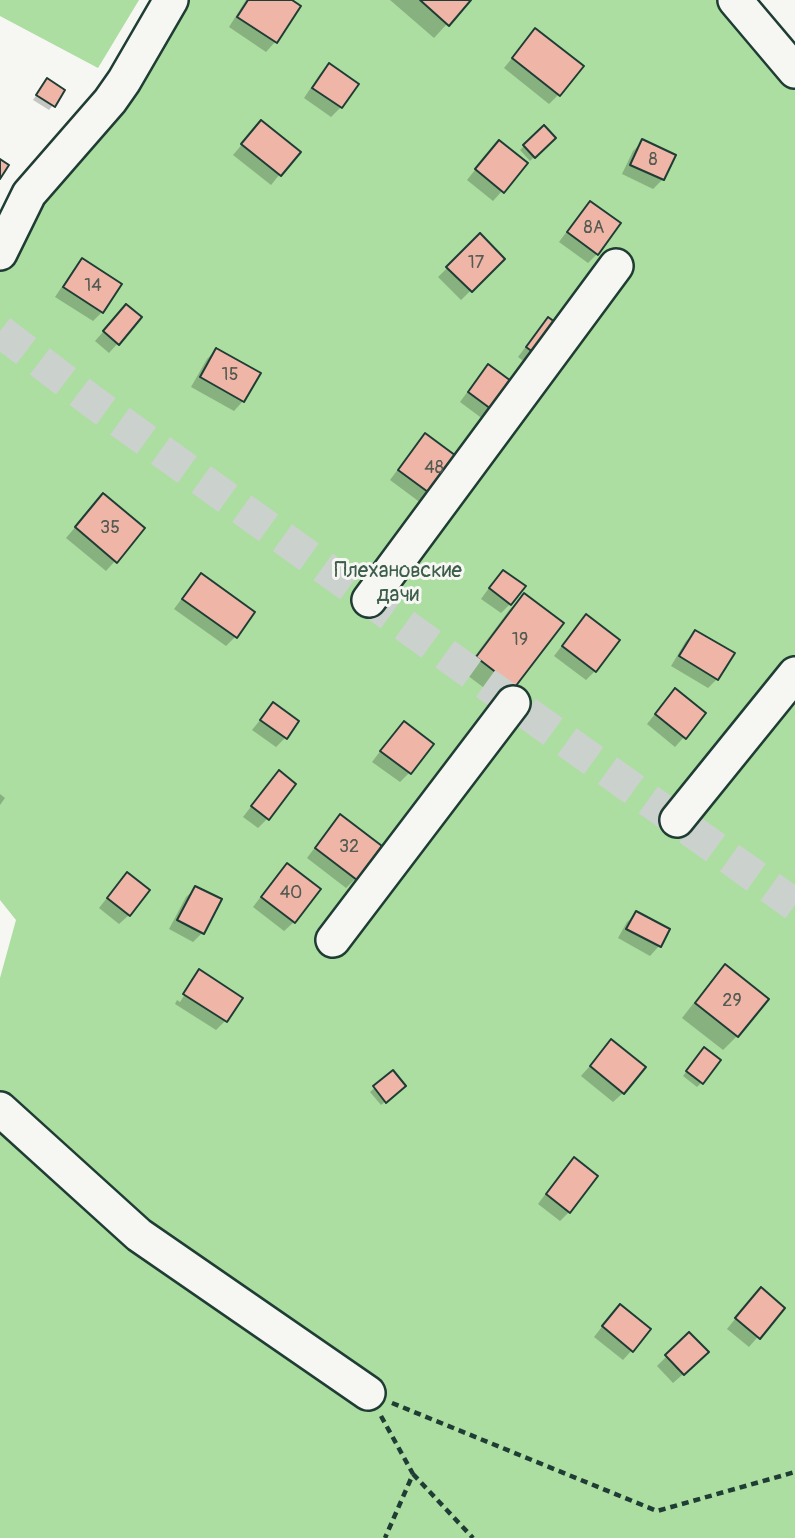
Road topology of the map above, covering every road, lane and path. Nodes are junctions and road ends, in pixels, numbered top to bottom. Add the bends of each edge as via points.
1 (171, 0) edge
2 (734, 0) edge
3 (795, 71) edge
4 (0, 253) edge
5 (616, 266) dead end
6 (369, 600) dead end
7 (795, 674) edge
8 (513, 703) dead end
9 (677, 820) dead end
10 (333, 940) dead end
11 (0, 1109) edge
12 (369, 1394) junction
13 (795, 1472) edge
14 (413, 1474) junction
15 (385, 1538) edge
16 (473, 1538) edge

1 - 4 street via 110,102 29,194
2 - 3 street
5 - 6 street
7 - 9 street
8 - 10 street
11 - 12 street via 139,1235
12 - 13 path via 657,1511
12 - 14 path
14 - 15 path
14 - 16 path

